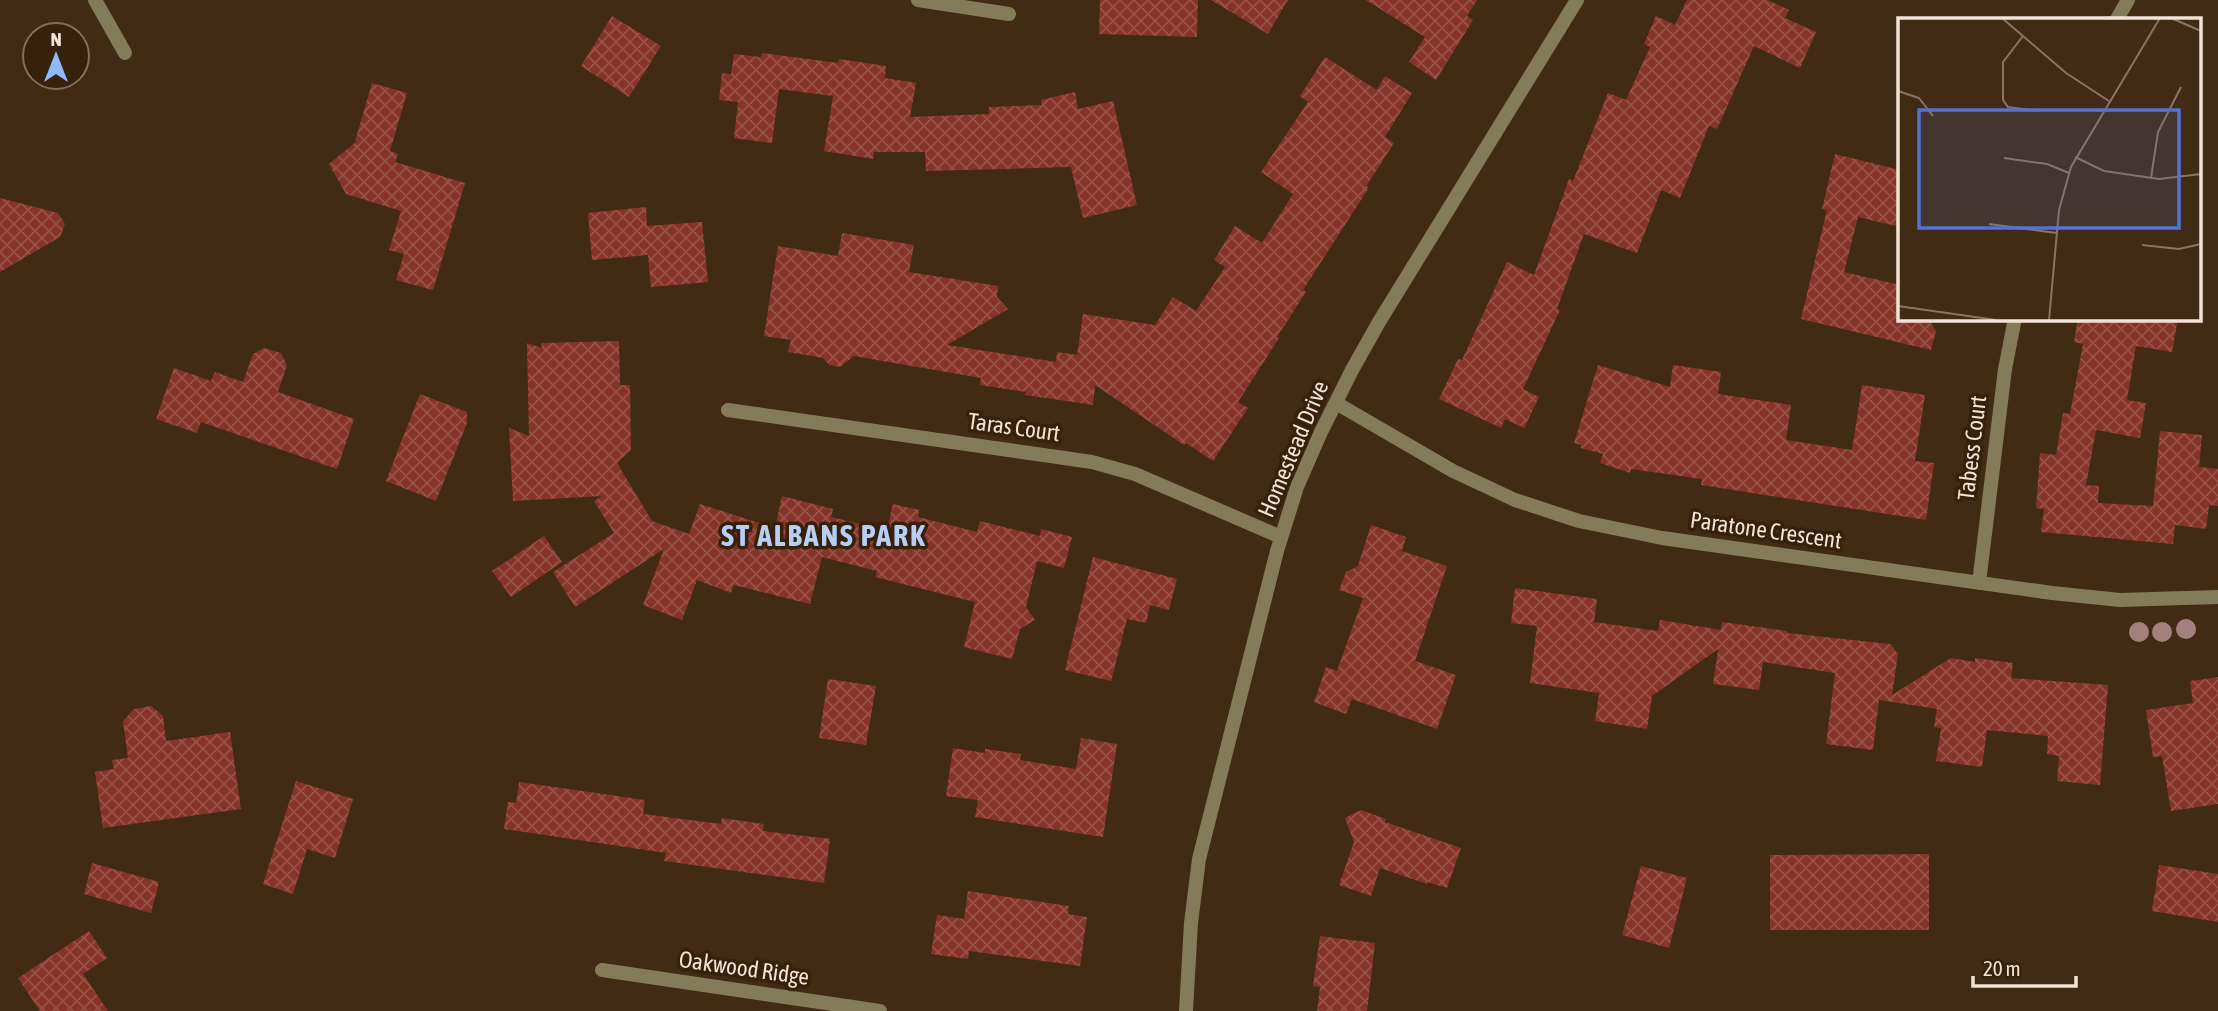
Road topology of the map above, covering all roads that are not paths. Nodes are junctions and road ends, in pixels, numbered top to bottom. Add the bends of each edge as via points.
1 (95, 0) edge
2 (918, 0) edge
3 (1577, 0) edge
4 (2128, 0) edge
5 (1009, 14) dead end
6 (2119, 18) edge
7 (125, 53) dead end
8 (2015, 320) edge
9 (1336, 403) junction
10 (728, 410) dead end
11 (1282, 537) junction
12 (1979, 583) junction
13 (2218, 597) edge
14 (602, 970) dead end
15 (880, 1011) edge
16 (1186, 1011) edge

1 - 7 street
2 - 5 street
3 - 9 street, Homestead Drive via 1379,322
4 - 6 street
8 - 12 street, Tabess Court
9 - 11 street, Homestead Drive via 1297,488
9 - 12 street, Paratone Crescent via 1453,471 1579,521 1662,538
10 - 11 street, Taras Court via 1092,462 1135,474
11 - 16 street, Homestead Drive via 1199,859
12 - 13 street, Paratone Crescent via 2120,600
14 - 15 street, Oakwood Ridge

